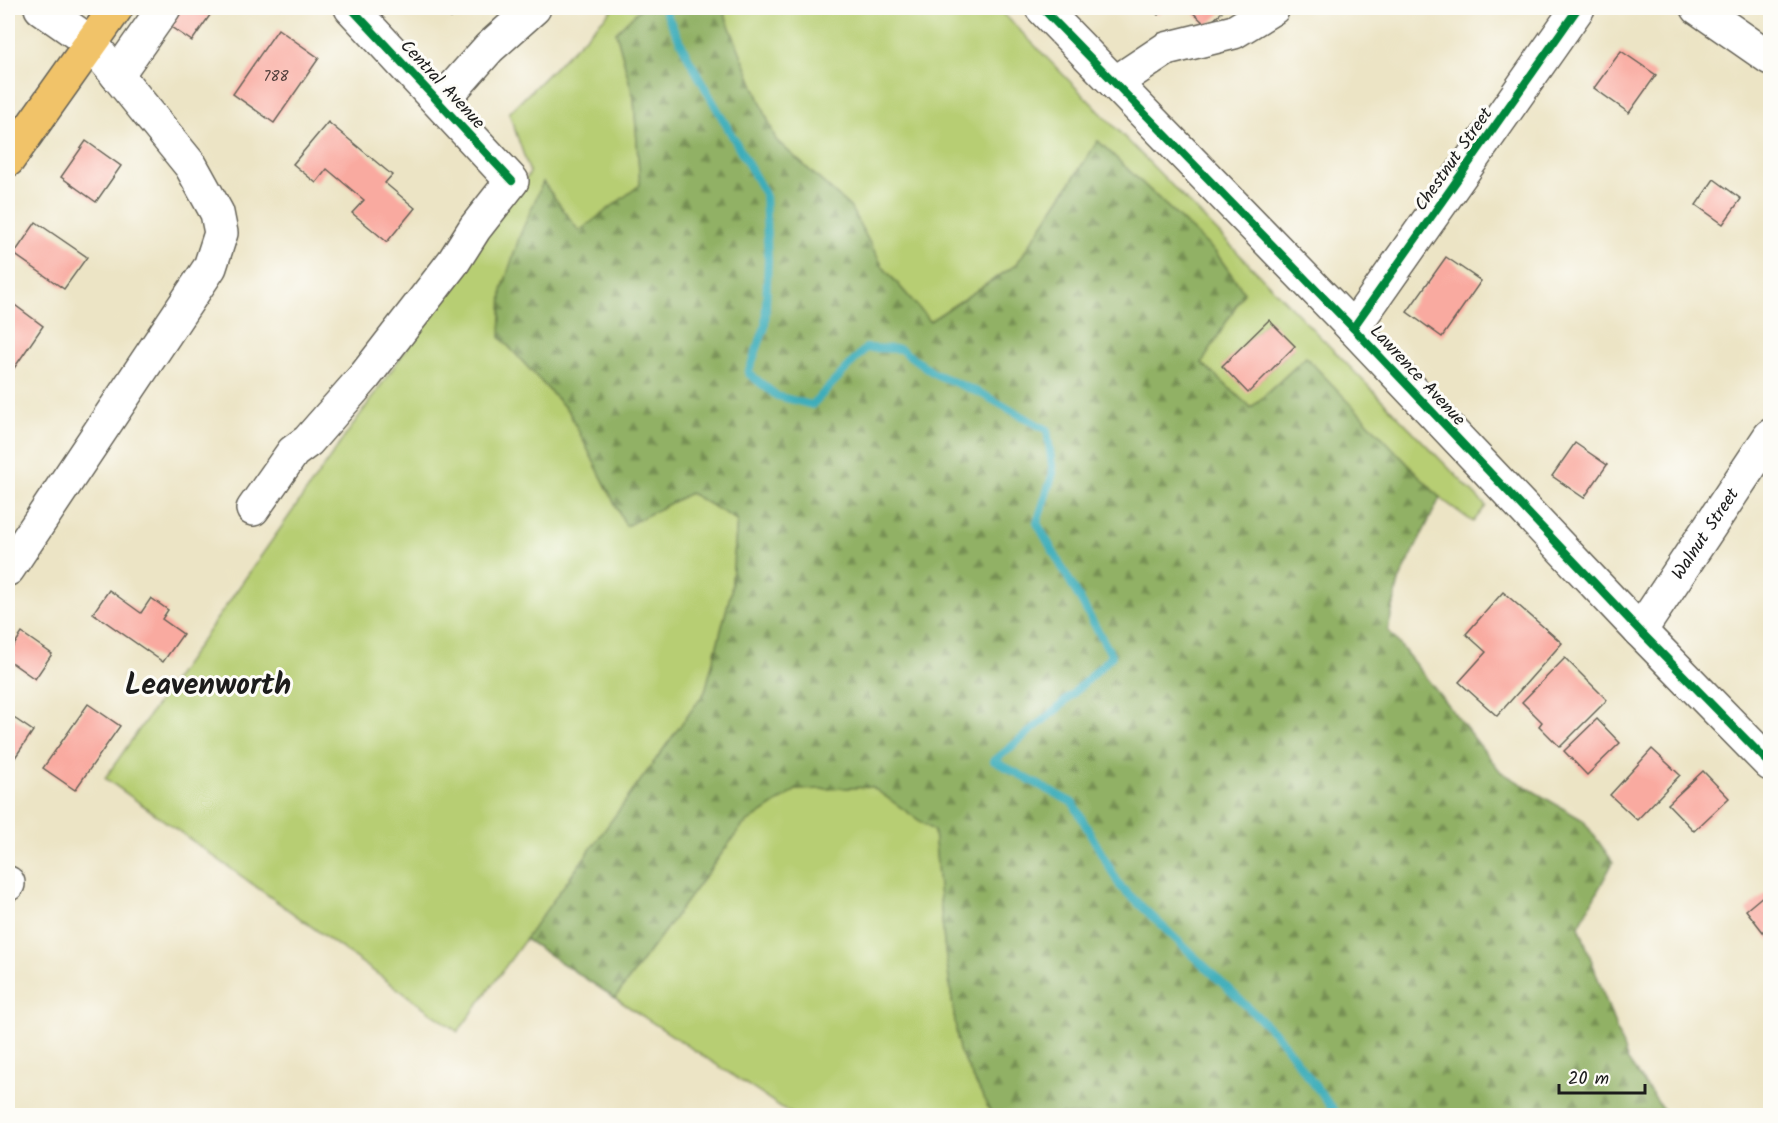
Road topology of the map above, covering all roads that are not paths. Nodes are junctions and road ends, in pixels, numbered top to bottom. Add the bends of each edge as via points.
1 (41, 8) edge
2 (164, 8) edge
3 (351, 8) edge
4 (534, 8) edge
5 (1042, 8) edge
6 (1274, 8) edge
7 (1578, 8) edge
8 (1698, 8) edge
9 (113, 11) edge
10 (140, 42) junction
11 (91, 43) junction
12 (1770, 58) edge
13 (117, 75) junction
14 (1115, 83) junction
15 (440, 103) junction
16 (8, 160) edge
17 (1353, 328) junction
18 (1770, 436) edge
19 (253, 509) dead end
20 (8, 569) edge
21 (1640, 632) junction
22 (1770, 764) edge

1 - 11 street
2 - 10 street
3 - 15 street, Central Avenue
4 - 15 street via 489,48
5 - 14 street, Lawrence Avenue
6 - 14 street via 1234,32 1166,49
7 - 17 street, Chestnut Street
8 - 12 street
9 - 10 street
9 - 11 main road
10 - 13 street
11 - 13 street
11 - 16 main road
13 - 20 street via 191,166 217,213 221,233 210,267
14 - 17 street, Lawrence Avenue
15 - 19 street, Central Avenue via 512,181 365,376 308,441 293,452
17 - 21 street, Lawrence Avenue
18 - 21 street, Walnut Street
21 - 22 street, Lawrence Avenue

